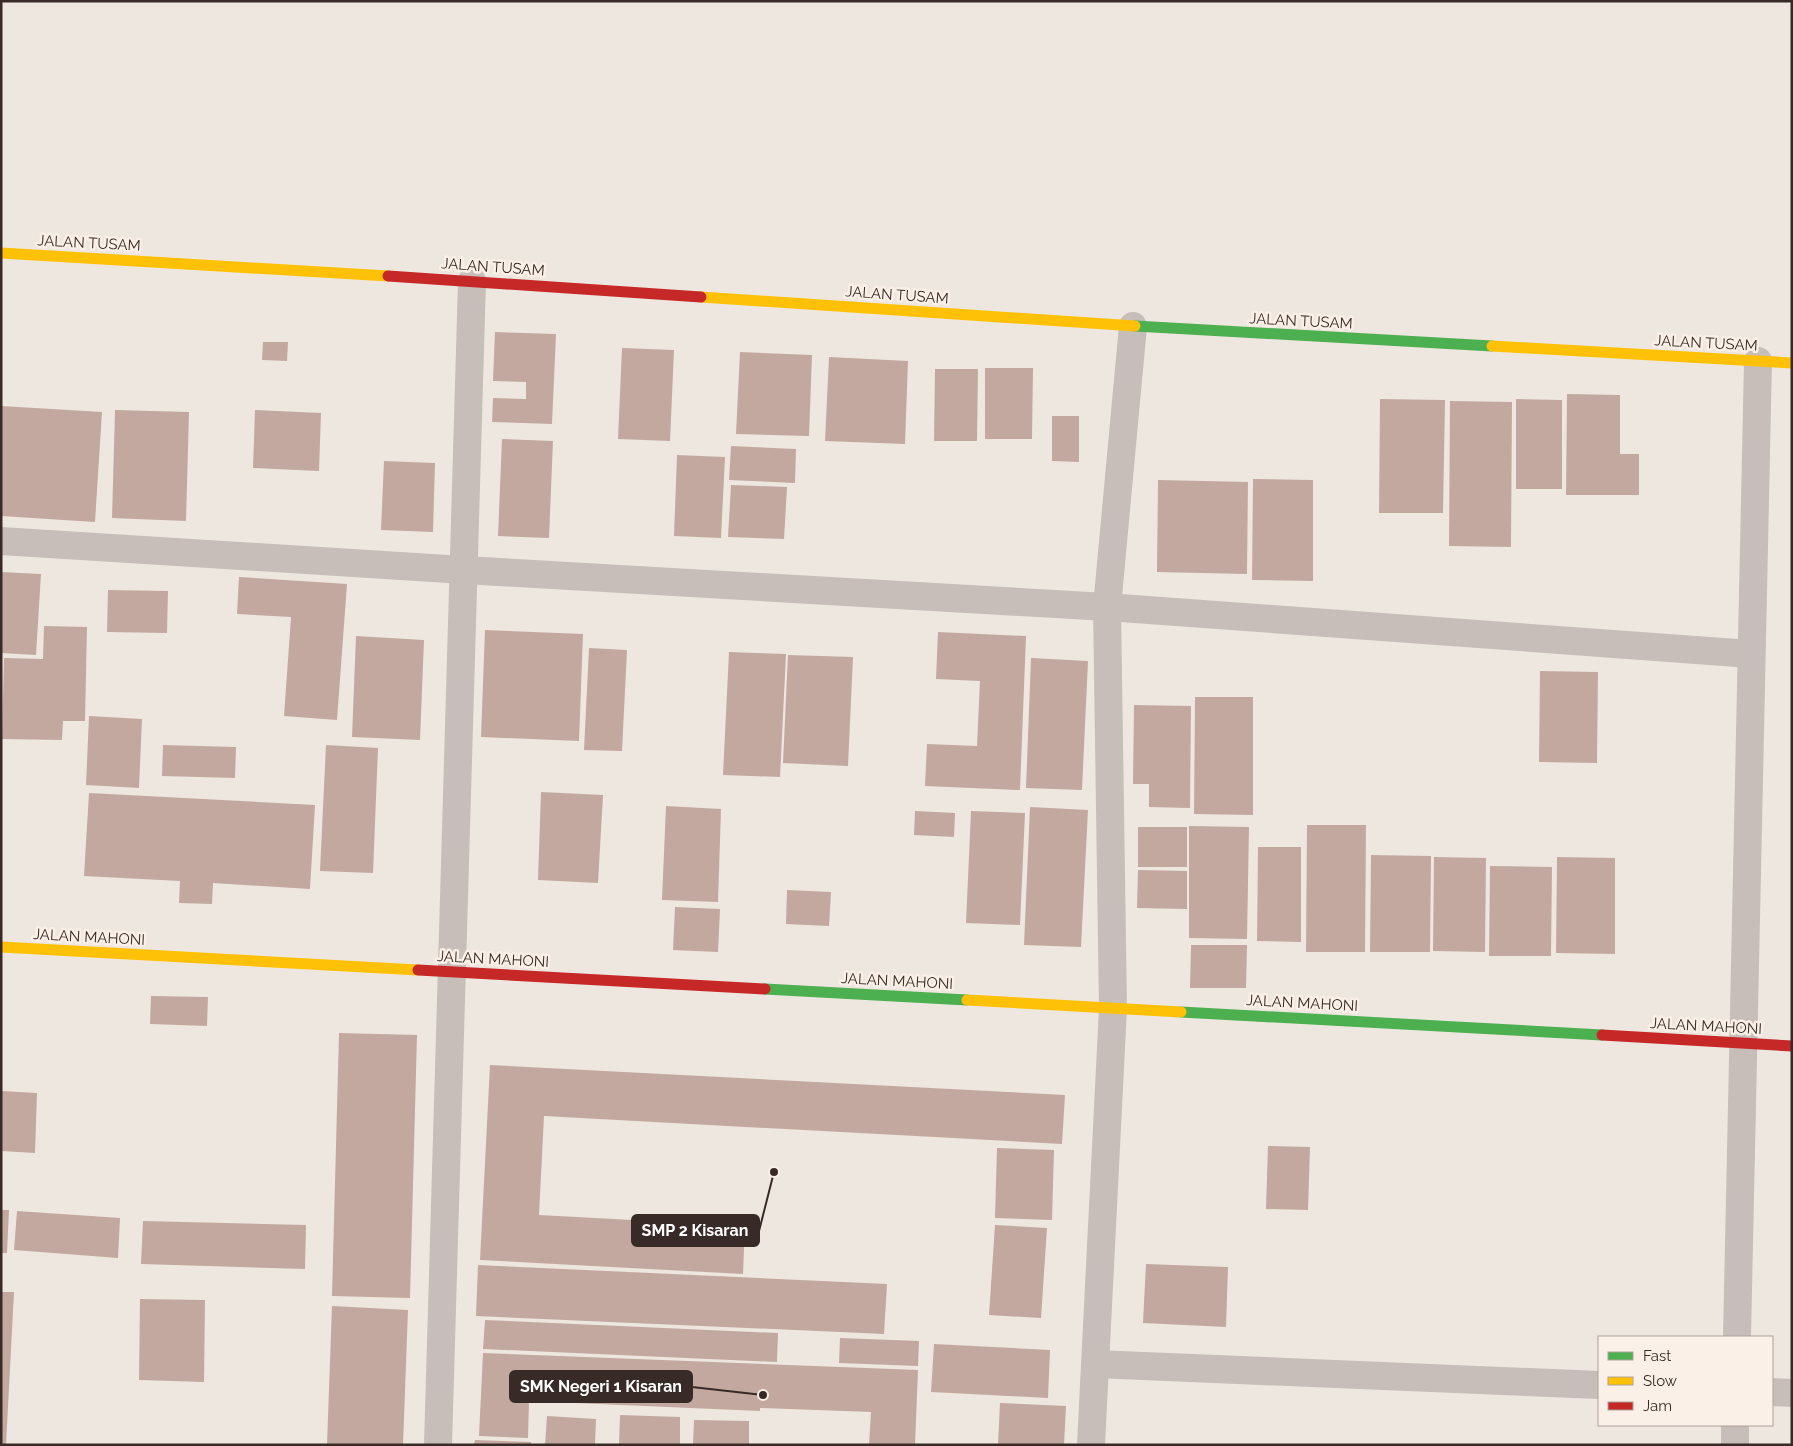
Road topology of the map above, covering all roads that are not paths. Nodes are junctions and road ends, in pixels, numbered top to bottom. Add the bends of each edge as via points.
1 (1, 253) edge
2 (472, 281) junction
3 (1133, 326) junction
4 (1758, 362) junction
5 (1792, 363) edge
6 (1, 541) edge
7 (464, 570) junction
8 (1108, 607) junction
9 (1751, 654) junction
10 (1, 947) edge
11 (452, 972) junction
12 (1113, 1008) junction
13 (1743, 1043) junction
14 (1792, 1046) edge
15 (1737, 1336) edge
16 (1095, 1364) junction
17 (1598, 1385) edge
18 (1773, 1392) edge
19 (1792, 1393) edge
20 (1735, 1426) edge
21 (438, 1445) edge
22 (1091, 1445) edge
23 (1735, 1445) edge

1 - 2 street, JALAN TUSAM
2 - 3 street, JALAN TUSAM
2 - 7 street
3 - 4 street, JALAN TUSAM
3 - 8 street
4 - 5 street, JALAN TUSAM
4 - 9 street
6 - 7 street
7 - 8 street
7 - 11 street
8 - 9 street
8 - 12 street
9 - 13 street
10 - 11 street, JALAN MAHONI
11 - 12 street, JALAN MAHONI
11 - 21 street
12 - 13 street, JALAN MAHONI
12 - 16 street
13 - 14 street, JALAN MAHONI
13 - 15 street
16 - 17 street
16 - 22 street
18 - 19 street
20 - 23 street

